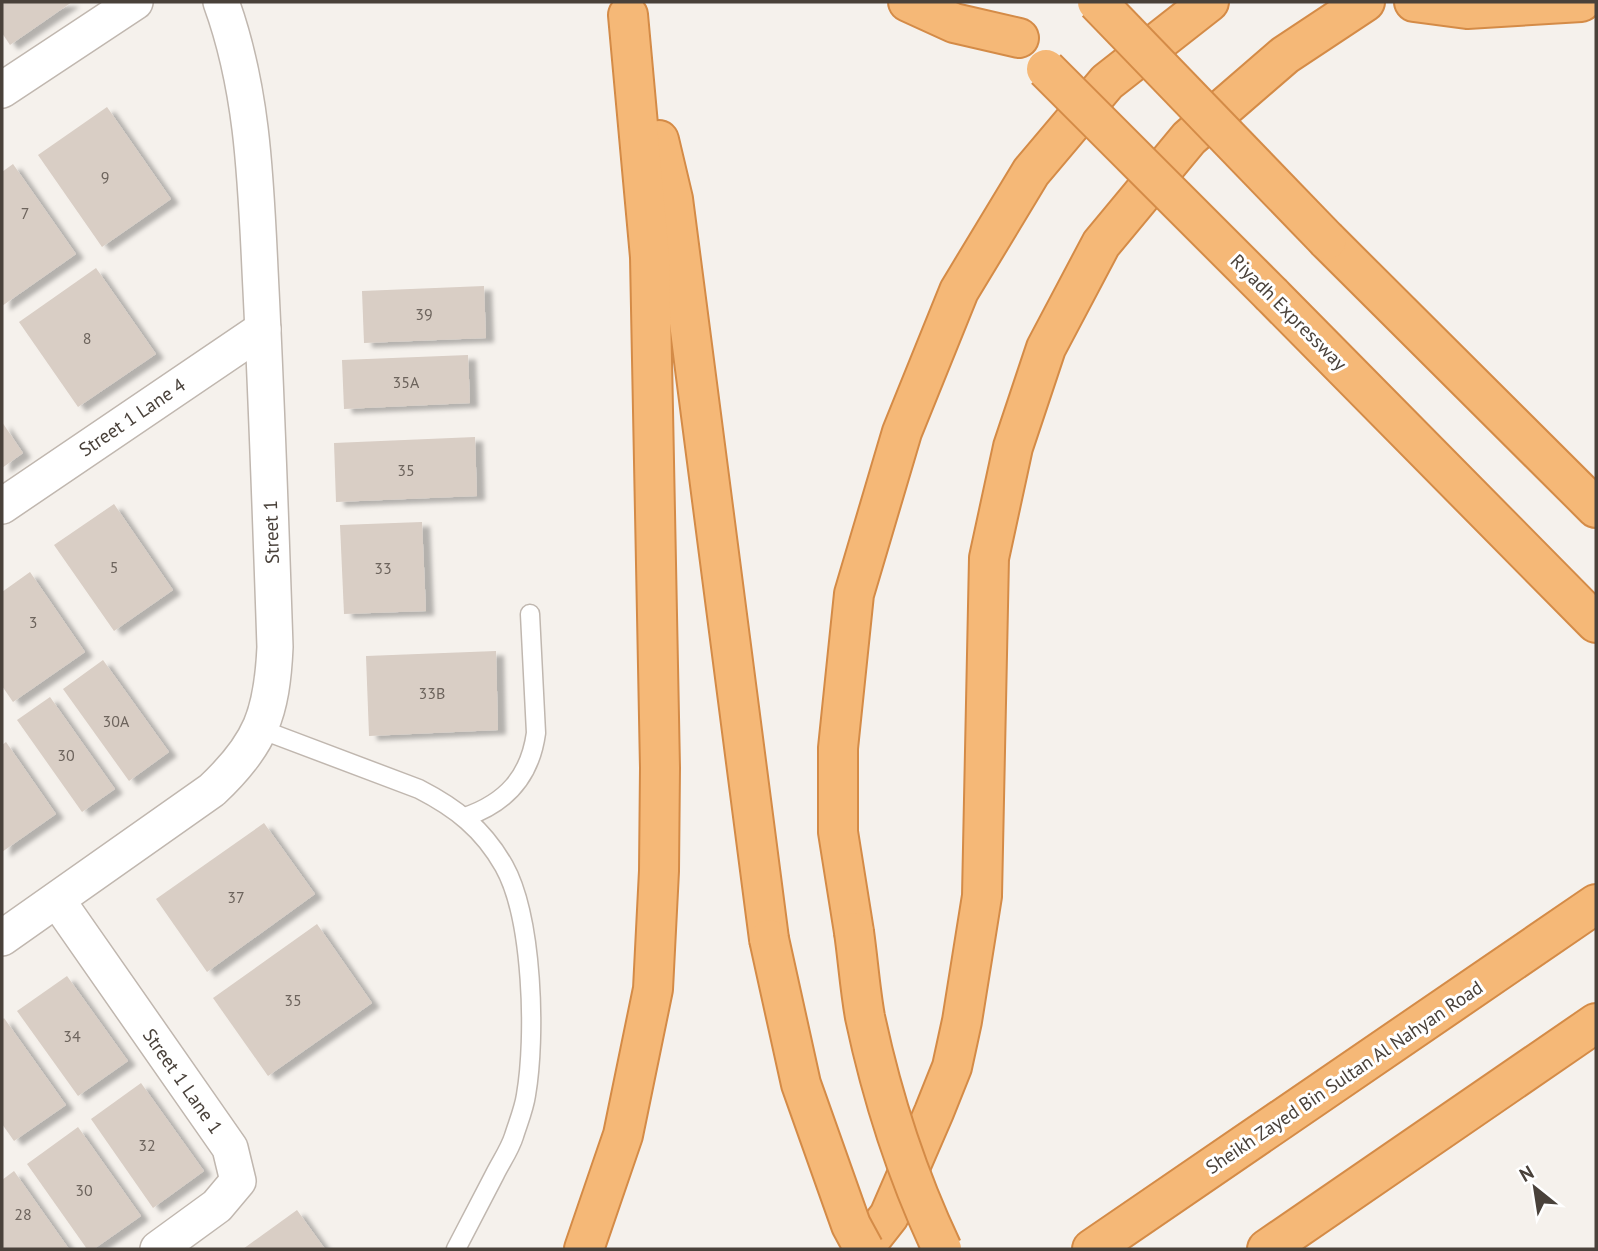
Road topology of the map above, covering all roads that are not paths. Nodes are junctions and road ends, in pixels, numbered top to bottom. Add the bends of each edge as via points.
1 (135, 2) edge
2 (221, 2) edge
3 (908, 2) edge
4 (982, 2) edge
5 (1097, 2) edge
6 (1209, 2) edge
7 (1364, 2) edge
8 (1414, 2) edge
9 (1580, 2) edge
10 (626, 8) edge
11 (1019, 38) junction
12 (2, 90) edge
13 (263, 329) junction
14 (2, 506) edge
15 (1596, 508) edge
16 (530, 614) dead end
17 (1596, 623) edge
18 (260, 729) junction
19 (465, 817) junction
20 (57, 900) junction
21 (1596, 904) edge
22 (2, 938) edge
23 (1596, 1023) edge
24 (158, 1249) edge
25 (456, 1249) edge
26 (584, 1249) edge
27 (864, 1249) edge
28 (942, 1249) edge
29 (1092, 1249) edge
30 (1267, 1249) edge

1 - 12 street
2 - 13 street, Street 1 via 249,113
3 - 11 highway via 954,23
4 - 11 highway, Riyadh Expressway
5 - 15 highway, bridge
6 - 28 highway, bridge via 1107,82 1031,172 959,291 902,432 854,594 838,748 838,832 865,1014 883,1094
7 - 27 highway via 1285,55 1189,138 1101,244 1046,348 1013,447 989,558 982,896 952,1067 889,1216
8 - 9 highway via 1467,9
10 - 26 highway via 650,257 659,871 653,989 623,1135
10 - 27 highway, bridge via 673,199 769,939 800,1084
11 - 17 highway, Riyadh Expressway, bridge
13 - 14 street, Street 1 Lane 4
13 - 18 street, Street 1 via 275,647 270,702
16 - 19 lane via 533,752 514,787 483,811
18 - 19 lane via 419,789
18 - 20 street, Street 1 via 248,752 212,790
19 - 25 lane via 505,867 516,896 528,969 530,1054 526,1096 513,1140
20 - 22 street, Street 1
20 - 24 street, Street 1 Lane 1 via 230,1148 238,1181 217,1206
21 - 29 highway, Sheikh Zayed Bin Sultan Al Nahyan Road
23 - 30 highway

